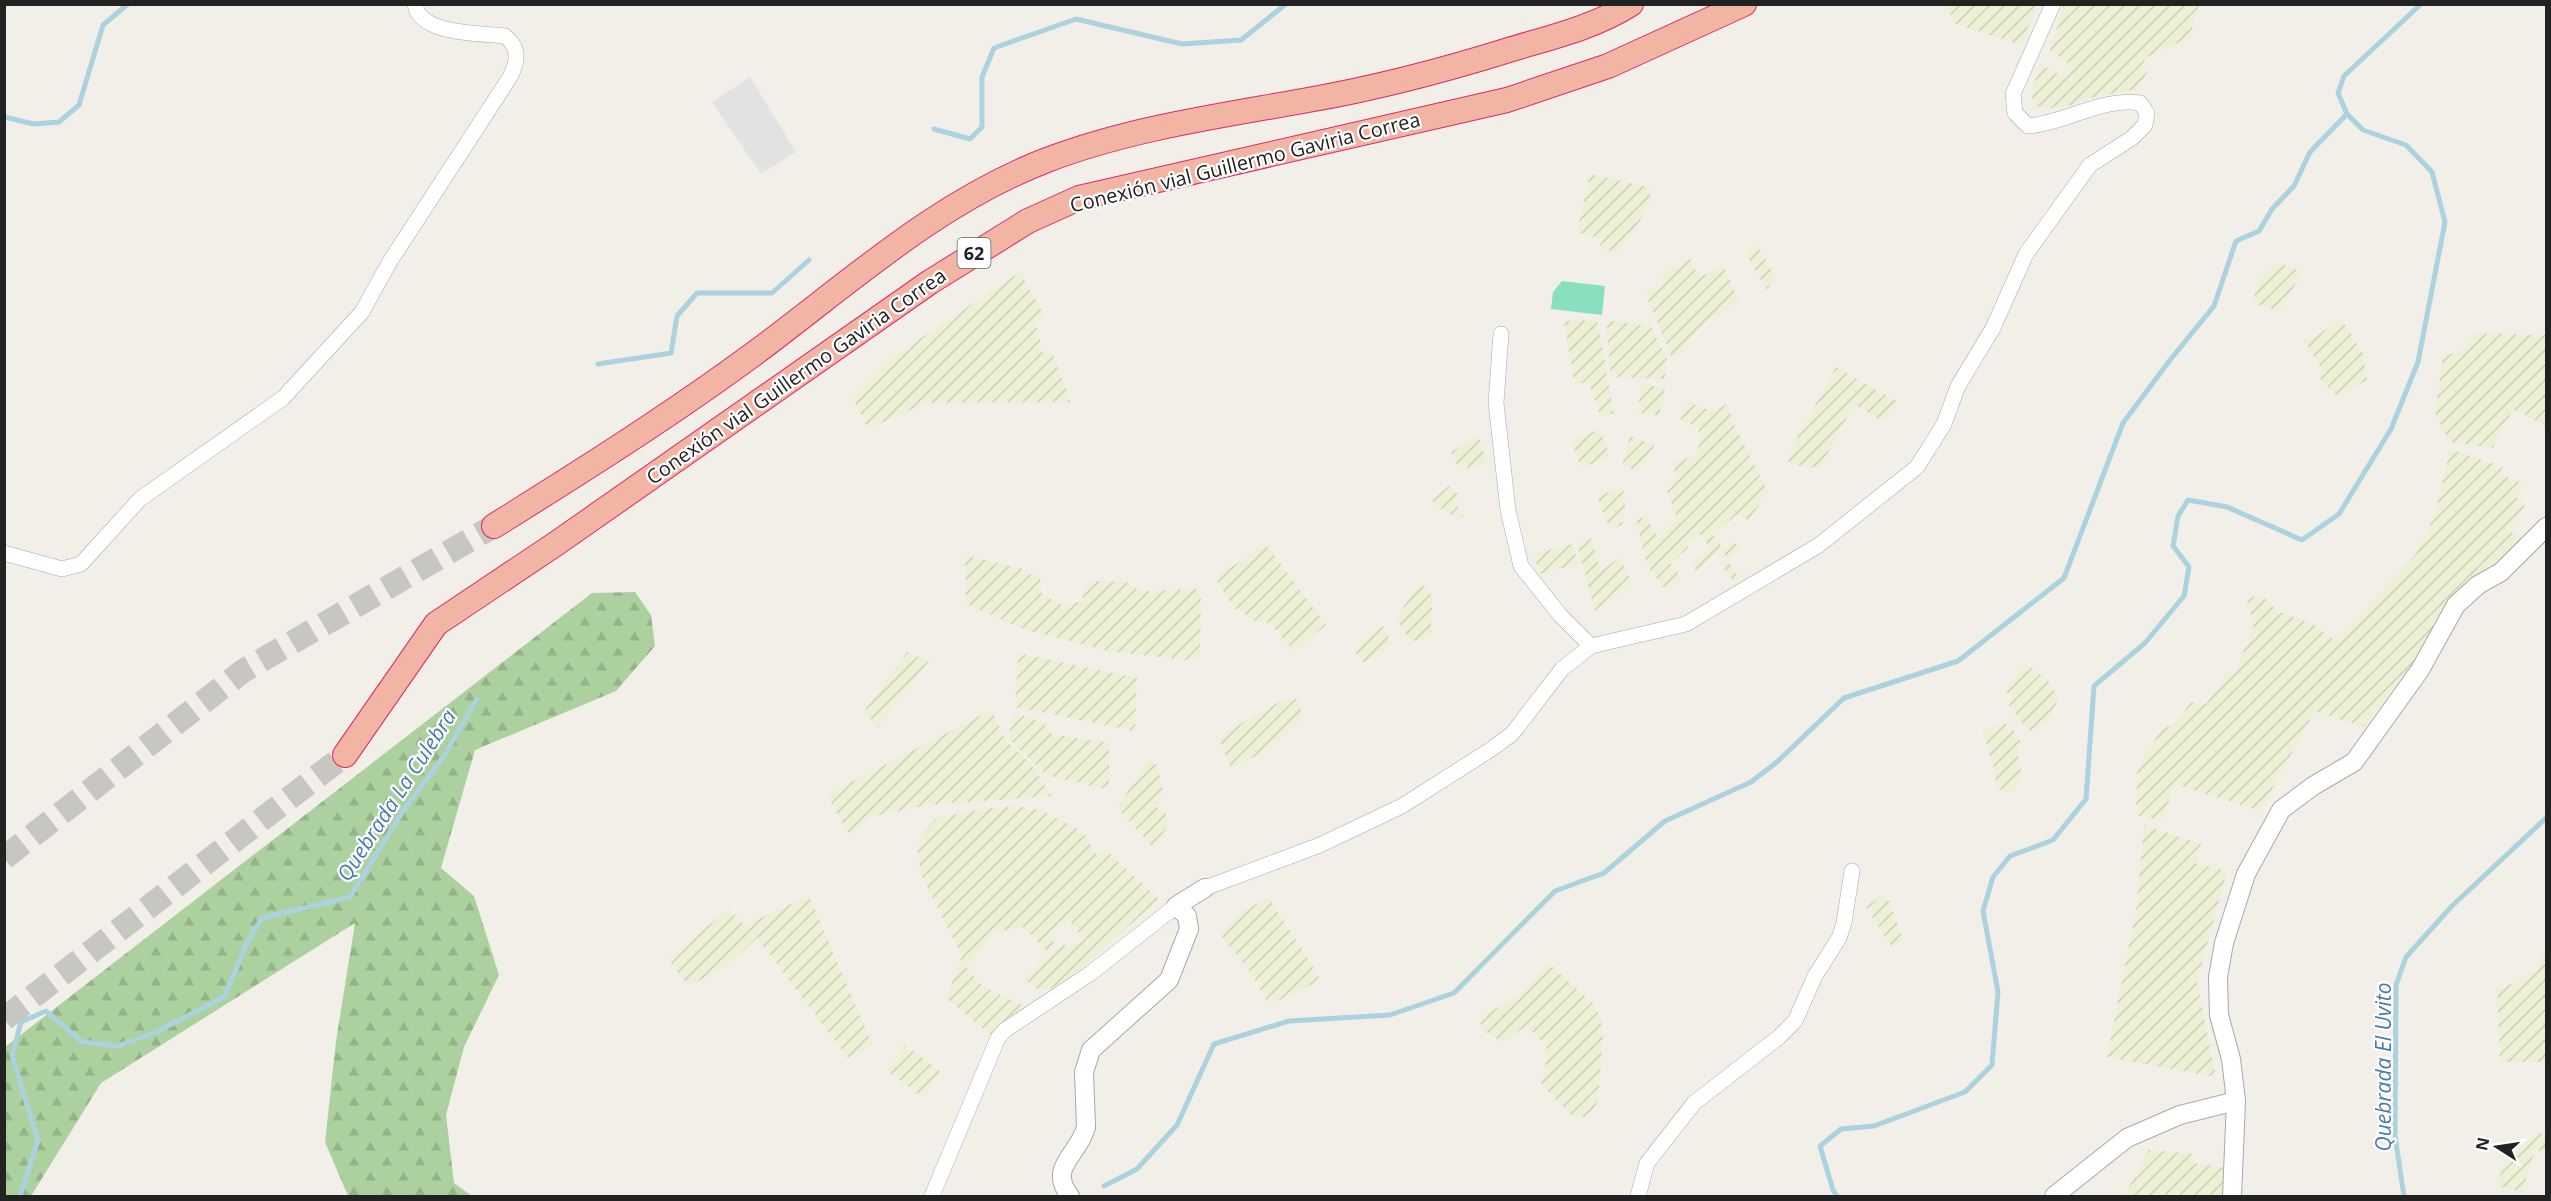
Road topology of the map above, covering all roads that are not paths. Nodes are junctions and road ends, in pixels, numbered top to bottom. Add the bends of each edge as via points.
1 (415, 4) edge
2 (1631, 4) edge
3 (1744, 4) edge
4 (2053, 4) edge
5 (1501, 334) dead end
6 (494, 526) tunnel mouth
7 (2547, 527) edge
8 (4, 553) edge
9 (1591, 646) junction
10 (345, 755) tunnel mouth
11 (1852, 871) dead end
12 (1205, 888) joint
13 (1176, 906) junction
14 (2236, 1101) junction
15 (932, 1197) edge
16 (1070, 1197) edge
17 (1638, 1197) edge
18 (2054, 1197) edge
19 (2232, 1197) edge

1 - 8 street via 419,17 433,26 505,36 516,51 517,63 362,312 283,398 140,499 81,564 62,569
2 - 6 highway, 62 via 1561,35 1443,70 1114,137 1045,161 973,195 910,235 752,355
3 - 10 highway, Conexión vial Guillermo Gaviria Correa / 62 via 1608,66 1507,100 1079,198 1028,221 930,282 436,624
4 - 9 street via 2013,94 2014,113 2028,126 2049,124 2126,101 2140,103 2147,113 2145,125 2090,165 2025,254 1993,328 1958,386 1944,424 1923,460 1819,545 1686,624
5 - 9 street via 1496,403 1508,510 1521,566
7 - 14 street via 2501,572 2478,585 2456,605 2420,670 2354,762 2281,810 2262,844 2246,874 2224,943 2218,977 2219,1015 2231,1059
9 - 12 street via 1562,669 1512,734 1402,806 1328,841
11 - 17 street via 1839,938 1815,976 1795,1021 1694,1103 1647,1163
12 - 13 street
13 - 15 street via 1091,973 998,1038
13 - 16 street via 1187,916 1189,929 1169,980 1091,1050 1086,1061 1086,1126 1061,1173 1062,1186
14 - 18 street via 2180,1115 2127,1138
14 - 19 street

